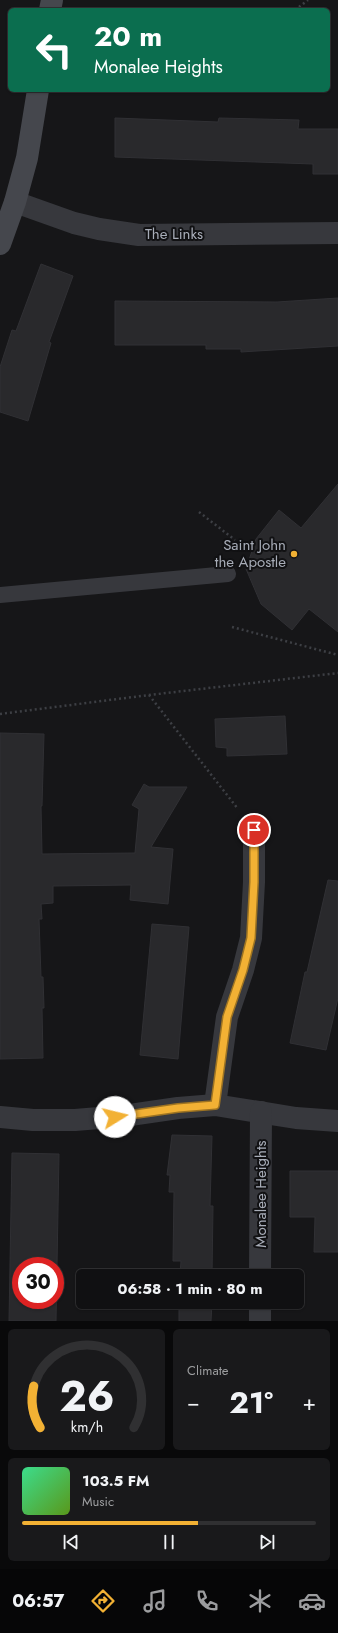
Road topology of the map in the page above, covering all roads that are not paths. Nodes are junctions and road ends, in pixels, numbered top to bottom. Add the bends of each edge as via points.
1 (38, 92) edge
2 (15, 202) junction
3 (338, 233) edge
4 (0, 244) edge
5 (228, 574) dead end
6 (0, 595) edge
7 (254, 830) road end
8 (215, 1105) junction
9 (261, 1112) junction
10 (0, 1117) edge
11 (338, 1121) edge
12 (260, 1269) edge
13 (260, 1309) edge
14 (260, 1321) edge

1 - 2 street via 27,158
2 - 3 street, The Links via 74,223 139,235
2 - 4 street
5 - 6 lane
7 - 8 street via 251,938 227,1017
8 - 9 street
8 - 10 street via 74,1120
9 - 11 street
9 - 12 street, Monalee Heights
13 - 14 street

